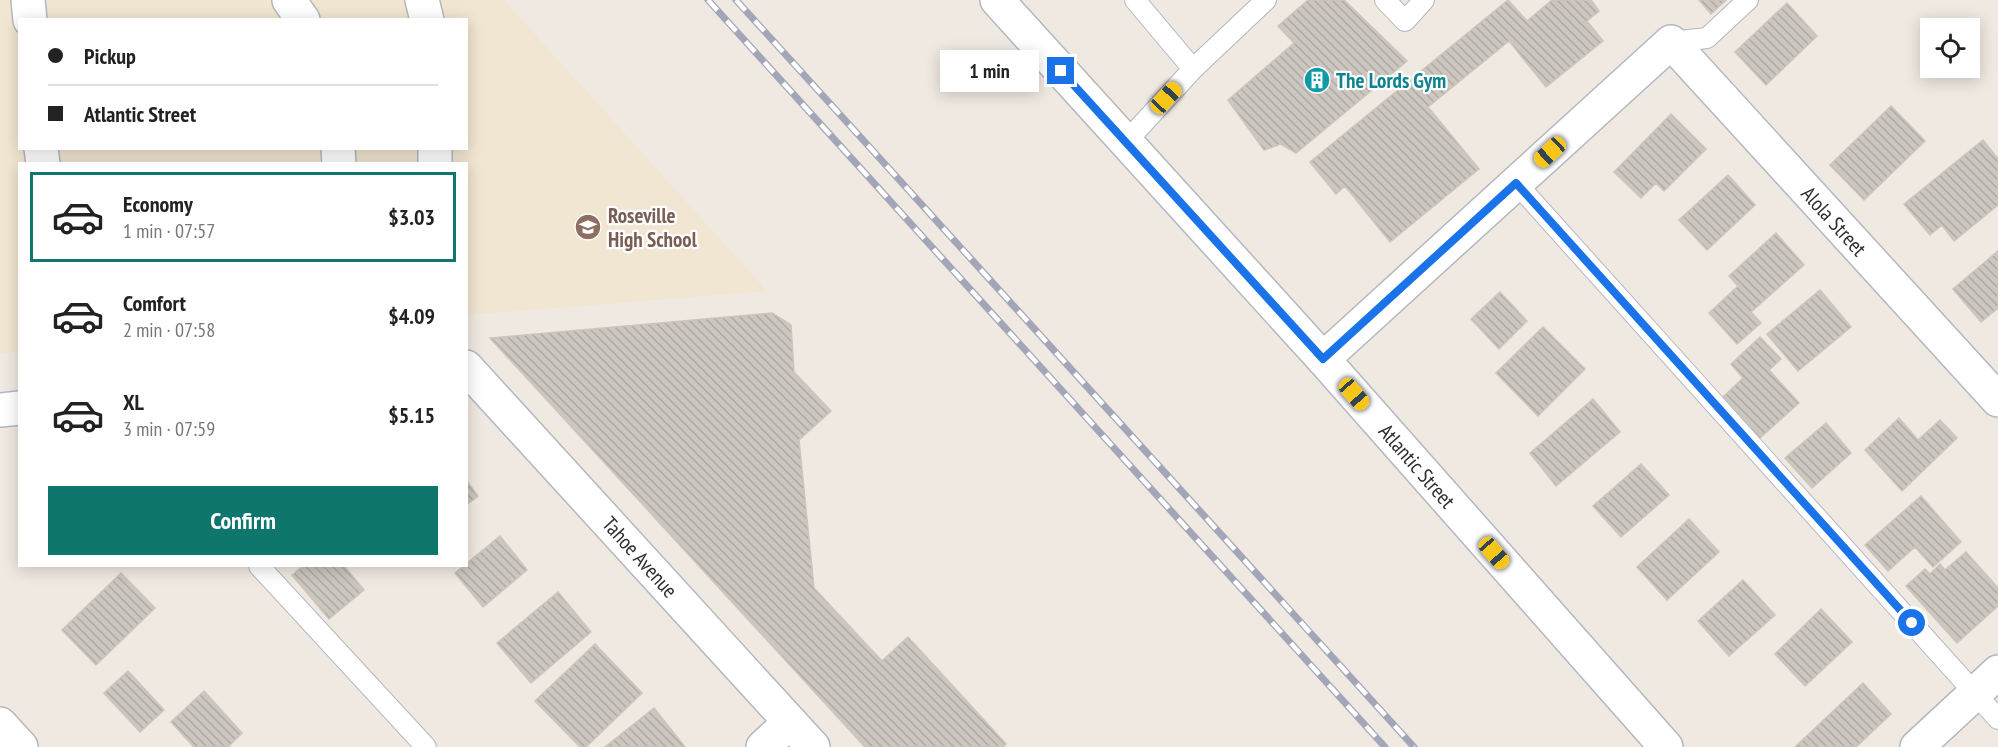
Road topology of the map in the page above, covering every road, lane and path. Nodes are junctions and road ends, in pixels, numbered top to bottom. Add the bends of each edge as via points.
1 (28, 0) edge
2 (289, 0) edge
3 (422, 0) edge
4 (997, 0) edge
5 (1135, 0) edge
6 (1266, 0) edge
7 (1385, 0) edge
8 (1424, 0) edge
9 (1748, 0) edge
10 (30, 18) edge
11 (302, 18) edge
12 (426, 18) edge
13 (1671, 42) junction
14 (1193, 69) junction
15 (1126, 142) junction
16 (1516, 183) junction
17 (1323, 359) junction
18 (468, 369) edge
19 (1998, 400) edge
20 (18, 408) edge
21 (0, 410) edge
22 (261, 567) edge
23 (1987, 683) edge
24 (1998, 719) edge
25 (790, 722) junction
26 (0, 724) edge
27 (21, 747) edge
28 (426, 747) edge
29 (763, 747) edge
30 (813, 747) edge
31 (1666, 747) edge
32 (1917, 747) edge

1 - 10 street
2 - 11 street
3 - 12 street
4 - 15 street, Atlantic Street
5 - 14 lane
6 - 14 lane
7 - 8 lane via 1405,21
9 - 13 lane via 1707,38
13 - 16 street
13 - 19 street, Alola Street
14 - 15 lane
15 - 17 street, Atlantic Street
16 - 17 street
16 - 23 lane
17 - 31 street, Atlantic Street
18 - 25 street, Tahoe Avenue
20 - 21 street
22 - 28 lane
23 - 24 lane
23 - 32 street
25 - 29 street
25 - 30 street, Tahoe Avenue
26 - 27 street

